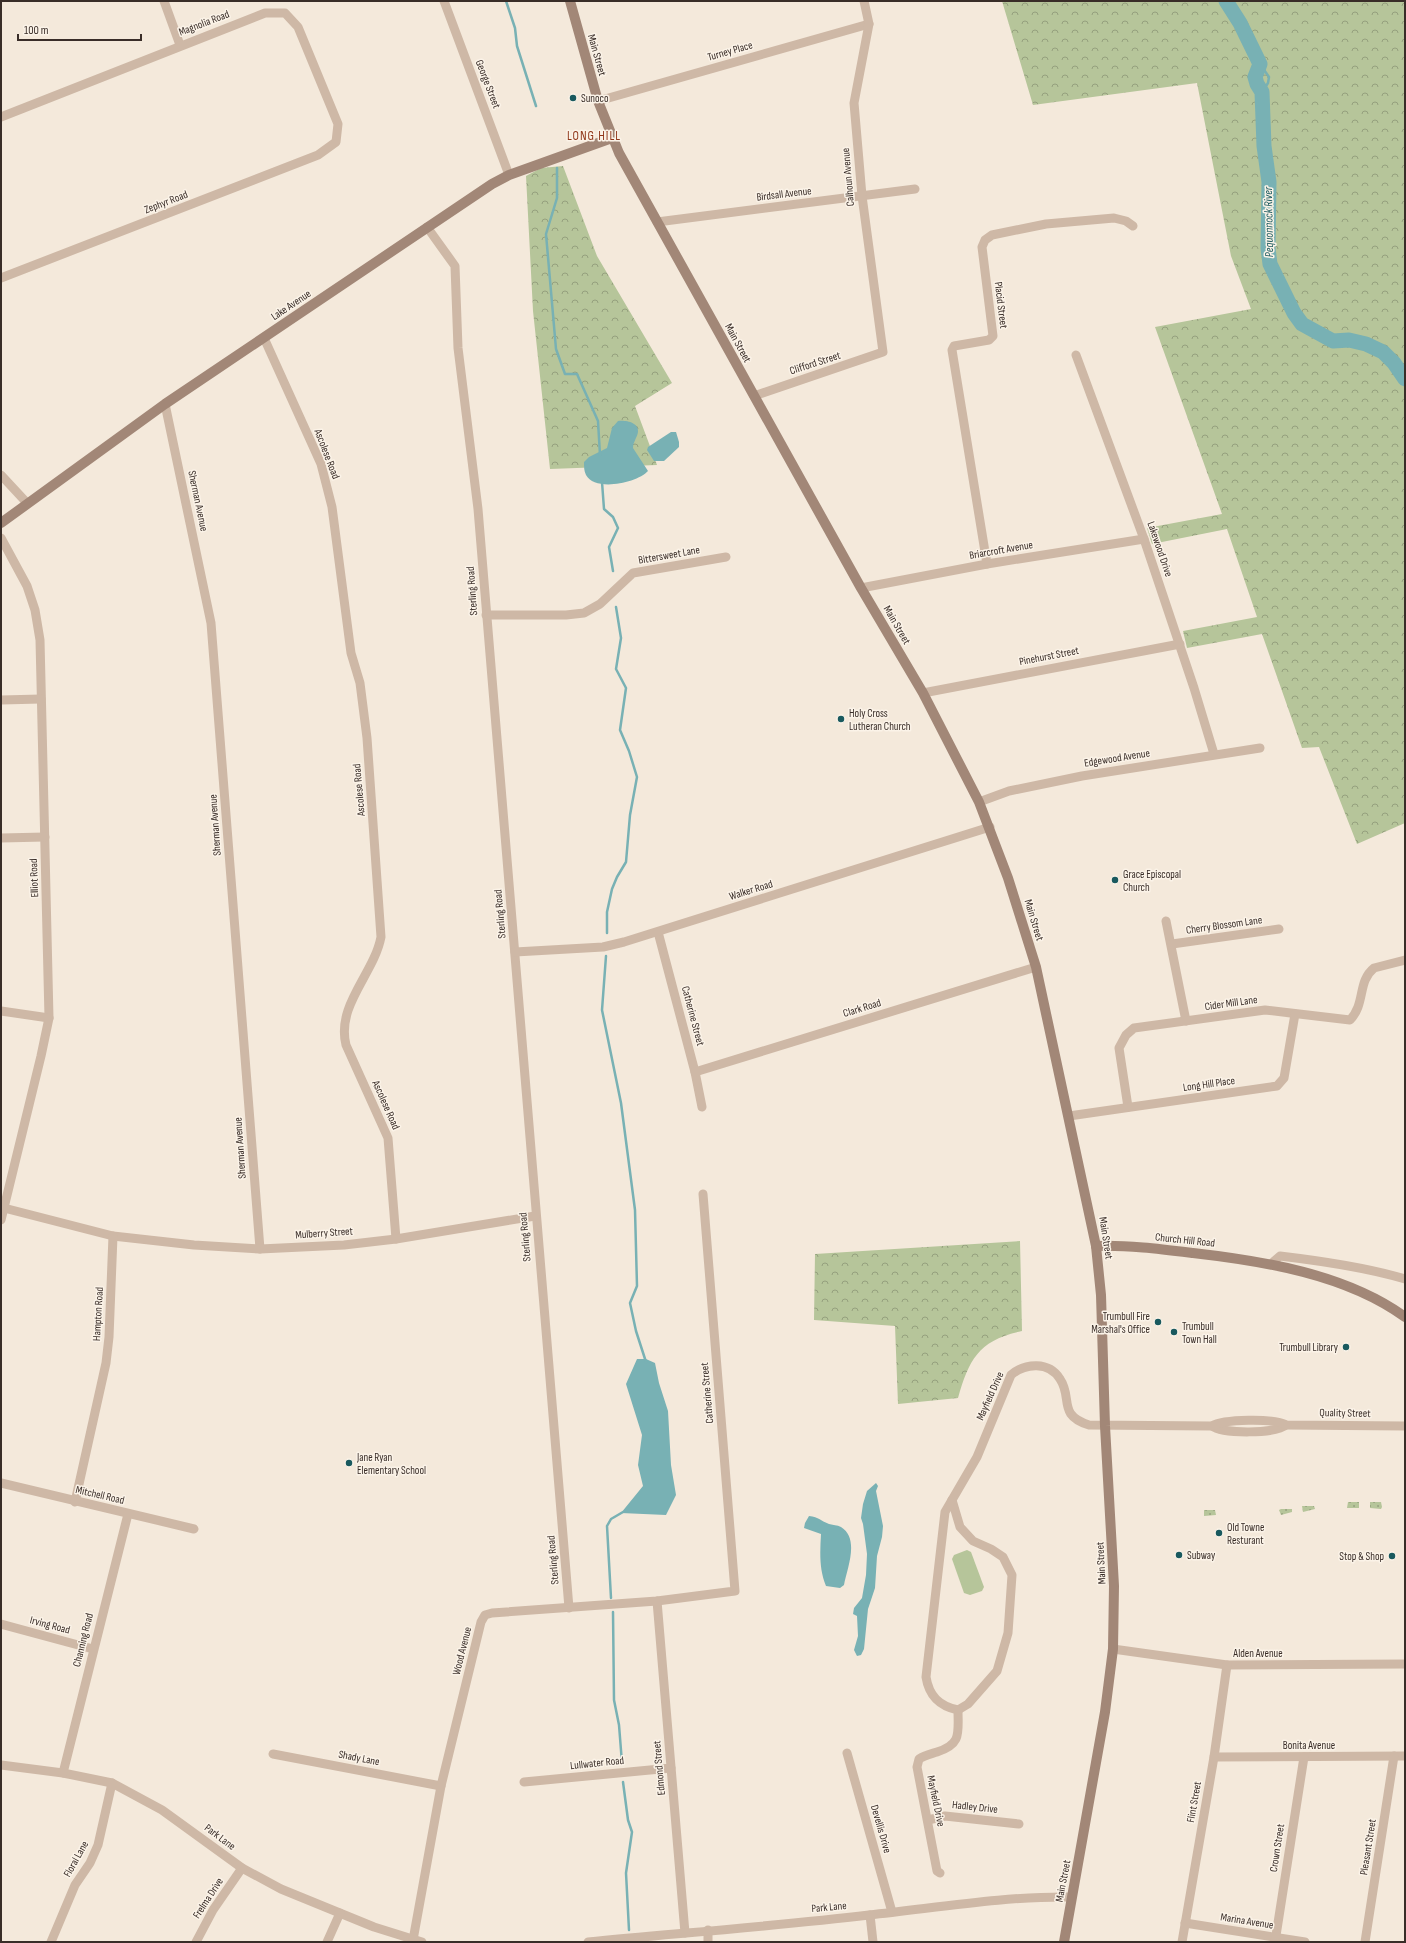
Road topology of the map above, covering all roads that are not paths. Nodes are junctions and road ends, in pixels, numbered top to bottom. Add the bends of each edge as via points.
1 (164, 1) edge
2 (444, 1) edge
3 (570, 1) edge
4 (864, 1) edge
5 (869, 24) junction
6 (180, 45) junction
7 (598, 101) junction
8 (1, 117) edge
9 (612, 138) junction
10 (336, 142) joint
11 (509, 175) junction
12 (915, 189) dead end
13 (862, 196) junction
14 (657, 222) junction
15 (1133, 226) dead end
16 (427, 227) junction
17 (1, 278) edge
18 (264, 338) junction
19 (883, 352) joint
20 (1076, 355) dead end
21 (754, 396) junction
22 (165, 404) junction
23 (1, 475) edge
24 (27, 504) junction
25 (1, 523) edge
26 (1, 538) edge
27 (1144, 539) junction
28 (726, 557) dead end
29 (988, 564) junction
30 (861, 588) junction
31 (486, 615) junction
32 (1180, 644) junction
33 (923, 693) junction
34 (42, 699) junction
35 (1, 700) edge
36 (1260, 748) dead end
37 (1214, 754) junction
38 (979, 802) junction
39 (990, 827) junction
40 (45, 837) junction
41 (1, 838) edge
42 (1166, 921) dead end
43 (1279, 930) dead end
44 (658, 932) junction
45 (1172, 944) junction
46 (515, 952) junction
47 (1405, 960) edge
48 (1036, 967) junction
49 (1, 1010) edge
50 (1295, 1014) junction
51 (49, 1018) junction
52 (1186, 1021) junction
53 (695, 1072) junction
54 (702, 1107) dead end
55 (1128, 1107) junction
56 (1069, 1116) junction
57 (703, 1194) dead end
58 (4, 1208) junction
59 (535, 1216) junction
60 (1, 1220) edge
61 (113, 1236) junction
62 (396, 1239) junction
63 (1096, 1246) junction
64 (260, 1249) junction
65 (1271, 1264) junction
66 (1405, 1279) edge
67 (1405, 1317) edge
68 (1105, 1426) junction
69 (1405, 1426) edge
70 (1, 1482) edge
71 (952, 1500) junction
72 (75, 1502) junction
73 (128, 1514) junction
74 (194, 1529) dead end
75 (735, 1591) joint
76 (657, 1601) junction
77 (569, 1608) junction
78 (1, 1624) edge
79 (93, 1649) junction
80 (1113, 1649) junction
81 (1405, 1664) edge
82 (1227, 1665) junction
83 (958, 1710) junction
84 (847, 1753) dead end
85 (273, 1754) dead end
86 (1394, 1756) junction
87 (1405, 1756) edge
88 (1214, 1757) junction
89 (1304, 1757) junction
90 (1, 1765) edge
91 (671, 1768) junction
92 (63, 1772) junction
93 (524, 1782) dead end
94 (112, 1783) junction
95 (441, 1786) junction
96 (928, 1820) junction
97 (1019, 1824) dead end
98 (242, 1868) junction
99 (940, 1873) dead end
100 (1072, 1897) junction
101 (892, 1912) junction
102 (340, 1913) junction
103 (870, 1915) junction
104 (1185, 1923) junction
105 (708, 1930) junction
106 (685, 1933) junction
107 (1275, 1940) edge
108 (418, 1941) edge
109 (51, 1942) edge
110 (196, 1942) edge
111 (327, 1942) edge
112 (588, 1942) edge
113 (708, 1942) edge
114 (873, 1942) edge
115 (1064, 1942) edge
116 (1182, 1942) edge
117 (1305, 1942) edge
118 (1365, 1942) edge

1 - 6 street
2 - 11 street, George Street
3 - 7 main road, Main Street
4 - 5 street, Calhoun Avenue
5 - 7 street, Turney Place
5 - 13 street, Calhoun Avenue via 854,103
6 - 8 street, Magnolia Road
6 - 10 street, Magnolia Road via 265,13 285,14 298,27 338,124
7 - 9 main road, Main Street
9 - 11 main road, Lake Avenue
9 - 14 main road, Main Street
10 - 17 street, Zephyr Road via 318,156
11 - 16 main road, Lake Avenue
12 - 13 street, Birdsall Avenue
13 - 14 street, Birdsall Avenue
13 - 19 street, Calhoun Avenue
14 - 21 main road, Main Street
15 - 29 street, Placid Street via 1126,220 1114,218 1046,224 992,235 984,240 982,247 993,336 989,340 954,346 952,350
16 - 18 main road, Lake Avenue
16 - 31 street, Sterling Road via 455,266 458,348 478,509
18 - 22 main road, Lake Avenue
18 - 62 street, Ascolese Road via 321,464 332,507 351,653 360,682 381,937 376,955 346,1014 344,1035 346,1045 388,1138
19 - 21 street, Clifford Street
20 - 27 street, Lakewood Drive
21 - 30 main road, Main Street
22 - 24 main road, Lake Avenue
22 - 64 street, Sherman Avenue via 211,623
23 - 24 street
24 - 25 main road, Lake Avenue
26 - 34 street, Elliot Road via 27,586 35,610 40,647
27 - 29 street, Briarcroft Avenue
27 - 32 street, Lakewood Drive
28 - 31 street, Bittersweet Lane via 633,573 600,604 584,613
29 - 30 street, Briarcroft Avenue
30 - 33 main road, Main Street
31 - 46 street, Sterling Road
32 - 33 street, Pinehurst Street
32 - 37 street, Lakewood Drive
33 - 38 main road, Main Street
34 - 35 street
34 - 40 street, Elliot Road
36 - 37 street, Edgewood Avenue
37 - 38 street, Edgewood Avenue via 1048,782
38 - 39 main road, Main Street
39 - 44 street, Walker Road
39 - 48 main road, Main Street
40 - 41 street
40 - 51 street, Elliot Road
42 - 45 street
43 - 45 street, Cherry Blossom Lane
44 - 46 street, Walker Road via 603,946
44 - 53 street, Catherine Street
45 - 52 street
46 - 59 street, Sterling Road
47 - 50 street, Cider Mill Lane via 1374,968 1365,977 1358,1012 1350,1020
48 - 53 street, Clark Road
48 - 56 main road, Main Street
49 - 51 street
50 - 52 street, Cider Mill Lane via 1265,1010
50 - 55 street, Long Hill Place via 1284,1078 1277,1086
51 - 58 street, Elliot Road
52 - 55 street, Cider Mill Lane via 1134,1028 1126,1035 1119,1048
53 - 54 street, Catherine Street
55 - 56 street, Long Hill Place
56 - 63 main road, Main Street
57 - 75 street, Catherine Street
58 - 60 street, Elliot Road
58 - 61 street
59 - 62 street, Mulberry Street
59 - 77 street, Sterling Road
61 - 64 street, Mulberry Street
61 - 72 street, Hampton Road via 106,1363
62 - 64 street, Mulberry Street via 344,1245
63 - 65 main road, Church Hill Road via 1164,1250
63 - 68 main road, Main Street via 1101,1296
65 - 66 street via 1280,1256 1308,1259 1383,1272
65 - 67 main road, Church Hill Road via 1348,1287
68 - 69 street, Quality Street via 1212,1426 1222,1421 1251,1426 1278,1422
68 - 71 street, Mayfield Drive via 1089,1425 1074,1418 1069,1412 1061,1379 1055,1374 1031,1365 1017,1370 1008,1381 977,1457
68 - 80 main road, Main Street via 1114,1586
70 - 72 street, Mitchell Road
71 - 83 street, Mayfield Drive via 945,1512 926,1677 932,1697 948,1708
71 - 83 street via 960,1527 973,1541 1003,1557 1012,1575 1008,1633 997,1671 968,1704
72 - 73 street, Mitchell Road
73 - 74 street, Mitchell Road
73 - 79 street, Channing Road
75 - 76 street, Wood Avenue
76 - 77 street, Wood Avenue
76 - 91 street, Edmond Street
77 - 95 street, Wood Avenue via 485,1615 481,1622
78 - 79 street, Irving Road
79 - 92 street, Channing Road
80 - 82 street, Alden Avenue
80 - 100 main road, Main Street via 1105,1712
81 - 82 street, Alden Avenue
82 - 88 street, Flint Street
83 - 96 street, Mayfield Drive via 956,1742 947,1749 923,1756 918,1762 917,1774
84 - 101 street, Devellis Drive
85 - 95 street, Shady Lane
86 - 87 street, Bonita Avenue
86 - 89 street, Bonita Avenue
86 - 118 street, Pleasant Street
88 - 89 street, Bonita Avenue
88 - 104 street, Flint Street
89 - 107 street, Crown Street
90 - 92 street, Park Lane
91 - 93 street, Lullwater Road
91 - 106 street, Edmond Street
92 - 94 street, Park Lane
94 - 98 street, Park Lane via 162,1810
94 - 109 street, Floral Lane via 98,1845 90,1863 75,1885
95 - 108 street, Wood Avenue
96 - 97 street, Hadley Drive via 945,1816
96 - 99 street, Mayfield Drive via 937,1871
98 - 102 street, Park Lane via 281,1889
98 - 110 street, Frelma Drive via 212,1910
100 - 101 street, Park Lane via 1046,1897
100 - 115 main road, Main Street
101 - 103 street, Park Lane
102 - 108 street, Park Lane
102 - 111 street
103 - 105 street, Park Lane
103 - 114 street
104 - 107 street, Marina Avenue
104 - 116 street, Flint Street
105 - 106 street, Park Lane
105 - 113 street
106 - 112 street, Park Lane
107 - 117 street, Marina Avenue

